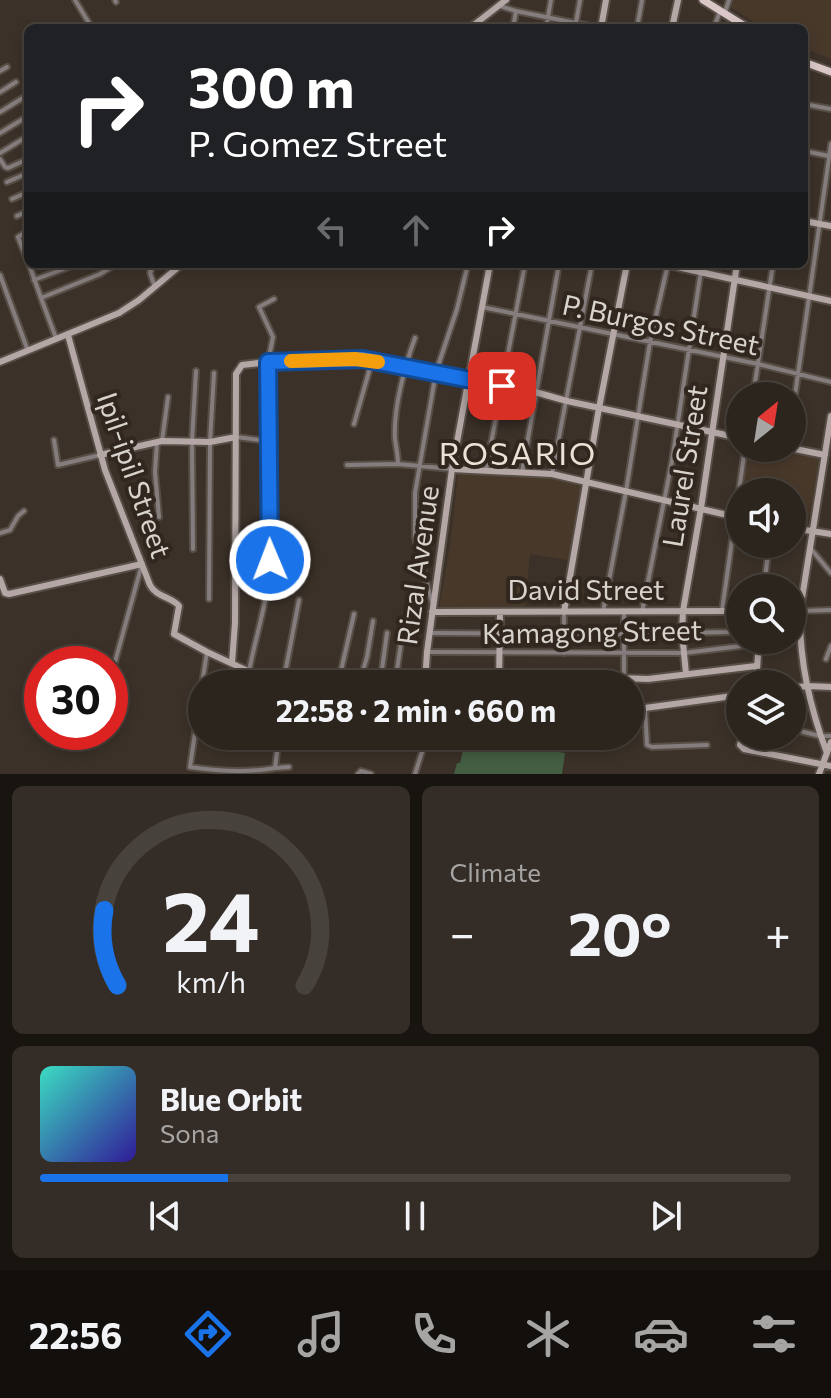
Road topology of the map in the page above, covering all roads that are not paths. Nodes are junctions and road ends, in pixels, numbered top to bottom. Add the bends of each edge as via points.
1 (75, 0) edge
2 (506, 0) edge
3 (551, 0) edge
4 (580, 0) edge
5 (606, 0) edge
6 (642, 0) edge
7 (678, 0) edge
8 (703, 0) edge
9 (729, 0) edge
10 (498, 5) junction
11 (516, 11) junction
12 (722, 13) junction
13 (483, 18) junction
14 (548, 18) junction
15 (90, 24) edge
16 (475, 24) edge
17 (482, 24) edge
18 (514, 24) edge
19 (547, 24) edge
20 (569, 24) edge
21 (576, 24) edge
22 (602, 24) edge
23 (638, 24) edge
24 (673, 24) edge
25 (716, 24) edge
26 (741, 24) edge
27 (808, 63) edge
28 (7, 67) dead end
29 (0, 71) edge
30 (831, 72) edge
31 (16, 82) dead end
32 (0, 92) edge
33 (24, 97) edge
34 (808, 105) edge
35 (831, 109) edge
36 (0, 112) edge
37 (24, 118) edge
38 (0, 133) edge
39 (24, 138) edge
40 (831, 144) edge
41 (808, 152) edge
42 (0, 153) edge
43 (830, 156) edge
44 (0, 159) edge
45 (24, 161) edge
46 (24, 175) edge
47 (7, 182) dead end
48 (24, 194) edge
49 (12, 199) dead end
50 (24, 213) edge
51 (17, 216) dead end
52 (808, 222) edge
53 (819, 224) junction
54 (831, 226) edge
55 (31, 268) edge
56 (66, 268) edge
57 (108, 268) edge
58 (149, 268) edge
59 (177, 268) edge
60 (467, 268) edge
61 (489, 268) edge
62 (524, 268) edge
63 (558, 268) edge
64 (591, 268) edge
65 (626, 268) edge
66 (666, 268) edge
67 (701, 268) edge
68 (736, 268) edge
69 (772, 268) edge
70 (0, 275) edge
71 (734, 279) junction
72 (34, 280) junction
73 (155, 287) junction
74 (770, 287) junction
75 (810, 295) junction
76 (41, 298) junction
77 (274, 299) dead end
78 (831, 301) edge
79 (482, 307) junction
80 (514, 314) junction
81 (548, 321) junction
82 (581, 328) junction
83 (68, 335) junction
84 (614, 335) junction
85 (415, 338) dead end
86 (57, 340) junction
87 (650, 342) junction
88 (28, 351) junction
89 (687, 351) junction
90 (722, 357) junction
91 (372, 361) junction
92 (0, 362) edge
93 (268, 362) junction
94 (758, 364) junction
95 (404, 367) junction
96 (196, 371) dead end
97 (436, 372) junction
98 (214, 373) dead end
99 (798, 374) junction
100 (468, 380) junction
101 (755, 382) edge
102 (797, 382) edge
103 (831, 382) edge
104 (502, 386) junction
105 (535, 392) junction
106 (168, 397) dead end
107 (567, 401) junction
108 (599, 408) junction
109 (637, 416) junction
110 (831, 416) edge
111 (354, 424) dead end
112 (678, 424) junction
113 (712, 432) junction
114 (726, 435) edge
115 (236, 437) junction
116 (54, 440) dead end
117 (160, 441) junction
118 (192, 441) junction
119 (268, 441) junction
120 (210, 442) junction
121 (806, 451) edge
122 (100, 455) junction
123 (825, 455) junction
124 (398, 464) junction
125 (347, 465) dead end
126 (419, 467) junction
127 (452, 469) junction
128 (486, 470) junction
129 (522, 472) junction
130 (552, 474) junction
131 (587, 482) junction
132 (626, 491) junction
133 (664, 501) junction
134 (701, 508) junction
135 (24, 511) dead end
136 (726, 514) edge
137 (159, 517) dead end
138 (806, 531) edge
139 (813, 532) junction
140 (0, 533) edge
141 (831, 534) edge
142 (193, 549) dead end
143 (811, 549) junction
144 (730, 558) edge
145 (142, 564) junction
146 (831, 573) edge
147 (806, 577) edge
148 (0, 579) edge
149 (209, 599) dead end
150 (299, 600) dead end
151 (433, 609) junction
152 (831, 610) edge
153 (683, 611) junction
154 (722, 611) junction
155 (726, 611) edge
156 (806, 611) edge
157 (500, 612) junction
158 (564, 612) junction
159 (603, 612) junction
160 (624, 612) junction
161 (642, 612) junction
162 (354, 614) dead end
163 (373, 621) dead end
164 (726, 632) edge
165 (387, 633) dead end
166 (429, 633) junction
167 (500, 633) junction
168 (564, 633) junction
169 (682, 633) junction
170 (623, 634) junction
171 (402, 636) dead end
172 (119, 646) edge
173 (831, 646) edge
174 (726, 647) edge
175 (207, 652) junction
176 (427, 652) junction
177 (500, 653) junction
178 (564, 653) junction
179 (624, 653) junction
180 (684, 653) junction
181 (757, 654) edge
182 (802, 654) edge
183 (826, 659) dead end
184 (232, 663) junction
185 (756, 666) junction
186 (204, 670) edge
187 (247, 670) edge
188 (249, 670) edge
189 (286, 670) edge
190 (340, 670) edge
191 (363, 670) edge
192 (382, 670) edge
193 (397, 670) edge
194 (426, 670) edge
195 (500, 670) edge
196 (624, 670) edge
197 (756, 670) edge
198 (686, 674) junction
199 (644, 679) edge
200 (807, 686) junction
201 (831, 687) edge
202 (726, 697) edge
203 (645, 708) joint
204 (806, 732) edge
205 (820, 736) junction
206 (831, 739) edge
207 (707, 745) dead end
208 (192, 750) edge
209 (277, 750) edge
210 (422, 750) edge
211 (749, 750) edge
212 (827, 753) junction
213 (827, 765) edge
214 (289, 767) dead end
215 (275, 768) junction
216 (223, 772) edge
217 (264, 772) edge
218 (246, 773) edge
219 (358, 774) edge
220 (371, 774) edge
221 (415, 774) edge
222 (819, 774) edge

1 - 15 street
2 - 10 street
3 - 14 street
4 - 21 street
5 - 22 street
6 - 23 street
7 - 24 street
8 - 12 main road
9 - 12 street
10 - 11 street
10 - 13 street
11 - 14 street
11 - 18 street
12 - 25 street
12 - 26 main road
13 - 16 street
13 - 17 street
14 - 19 street
14 - 20 street
27 - 30 main road
28 - 29 street
31 - 32 street
33 - 36 street
34 - 35 street
37 - 38 street
39 - 42 street
40 - 43 street
41 - 43 street
43 - 53 street
44 - 45 street via 8,168
46 - 47 street
48 - 49 street
50 - 51 street
52 - 53 street
53 - 54 street
53 - 75 street
55 - 72 street
56 - 72 street
57 - 76 street
58 - 73 street
59 - 73 street
60 - 97 street
61 - 79 street, Rizal Avenue
62 - 80 street
63 - 81 street
64 - 82 street
65 - 84 street
66 - 87 street
67 - 71 street
67 - 89 street
68 - 71 street, Laurel Street
69 - 74 street
70 - 88 street
71 - 74 street
71 - 90 street, Laurel Street
72 - 76 street
73 - 83 street via 119,313
74 - 75 street
74 - 94 street
75 - 78 street
75 - 99 street
76 - 86 street
77 - 93 street via 259,307 273,339
79 - 80 street, P. Burgos Street
79 - 100 street, Rizal Avenue
80 - 81 street, P. Burgos Street
80 - 104 street
81 - 82 street, P. Burgos Street
81 - 105 street
82 - 84 street, P. Burgos Street
82 - 107 street
83 - 86 street
83 - 122 street, Ipil-ipil Street
84 - 87 street, P. Burgos Street
84 - 108 street
85 - 95 street
86 - 88 street
87 - 89 street, P. Burgos Street
87 - 109 street
88 - 92 street
89 - 90 street, P. Burgos Street
89 - 112 street
90 - 94 street, P. Burgos Street
90 - 113 street, Laurel Street
91 - 93 street
91 - 95 street
91 - 111 street
93 - 115 street via 246,363 236,374
93 - 119 street
94 - 99 street, P. Burgos Street
94 - 101 street
95 - 97 street
95 - 124 street via 395,437
96 - 118 street
97 - 100 street
97 - 126 street
98 - 120 street
99 - 102 street
99 - 103 street, P. Burgos Street
100 - 104 street
100 - 127 street, Rizal Avenue
104 - 105 street
104 - 128 street
105 - 107 street
105 - 129 street
106 - 117 street
107 - 108 street
107 - 130 street
108 - 109 street
108 - 131 street
109 - 112 street
109 - 132 street
110 - 123 street
112 - 113 street
112 - 133 street
113 - 114 street
113 - 134 street, Laurel Street
115 - 119 street
115 - 120 street
115 - 184 street
116 - 122 street via 58,465
117 - 118 street
117 - 122 street
117 - 137 street via 155,472
118 - 120 street
118 - 142 street
119 - 188 street via 270,575
120 - 149 street
121 - 123 street
122 - 145 street, Ipil-ipil Street
123 - 139 street
124 - 125 street
124 - 126 street
126 - 127 street
126 - 151 street via 414,528
127 - 128 street
127 - 151 street, Rizal Avenue
128 - 129 street
129 - 130 street
130 - 131 street
131 - 132 street
131 - 158 street
132 - 133 street
132 - 159 street
133 - 134 street
133 - 161 street
134 - 136 street
134 - 153 street, Laurel Street
135 - 140 street via 10,530
138 - 139 street
139 - 141 street
139 - 143 street
143 - 146 street
143 - 147 street
144 - 154 street
145 - 148 street via 9,594
145 - 172 street
145 - 175 street, Ipil-ipil Street via 152,590 178,604 174,634
150 - 189 street
151 - 157 street, David Street
151 - 166 street, Rizal Avenue
152 - 156 street
153 - 154 street, David Street
153 - 161 street, David Street
153 - 169 street, Laurel Street
154 - 155 street, David Street
157 - 158 street, David Street
157 - 167 street
158 - 159 street, David Street
158 - 168 street
159 - 160 street, David Street
160 - 161 street, David Street
160 - 170 street
162 - 190 street
163 - 191 street
164 - 169 street
165 - 192 street
166 - 167 street
166 - 176 street, Rizal Avenue
167 - 168 street
167 - 177 street
168 - 170 street
168 - 178 street
169 - 170 street
169 - 180 street, Laurel Street
170 - 179 street
171 - 193 street
173 - 183 street
174 - 180 street, Kamagong Street
175 - 184 street, Ipil-ipil Street
175 - 186 street
176 - 177 street, Kamagong Street
176 - 194 street, Rizal Avenue
177 - 178 street, Kamagong Street
177 - 195 street
178 - 179 street, Kamagong Street
179 - 180 street, Kamagong Street
179 - 196 street
180 - 198 street, Laurel Street
181 - 185 street
182 - 200 street
184 - 187 street, Ipil-ipil Street
185 - 197 street
185 - 198 street
198 - 199 street
200 - 201 street
200 - 205 street
202 - 203 street
203 - 207 street via 647,745
204 - 205 street
205 - 206 street
205 - 212 street
206 - 212 street
208 - 216 street via 189,766
209 - 215 street
210 - 221 street
211 - 213 street
212 - 213 street
213 - 222 street
214 - 215 street
215 - 217 street
216 - 218 street
217 - 218 street
219 - 220 street

